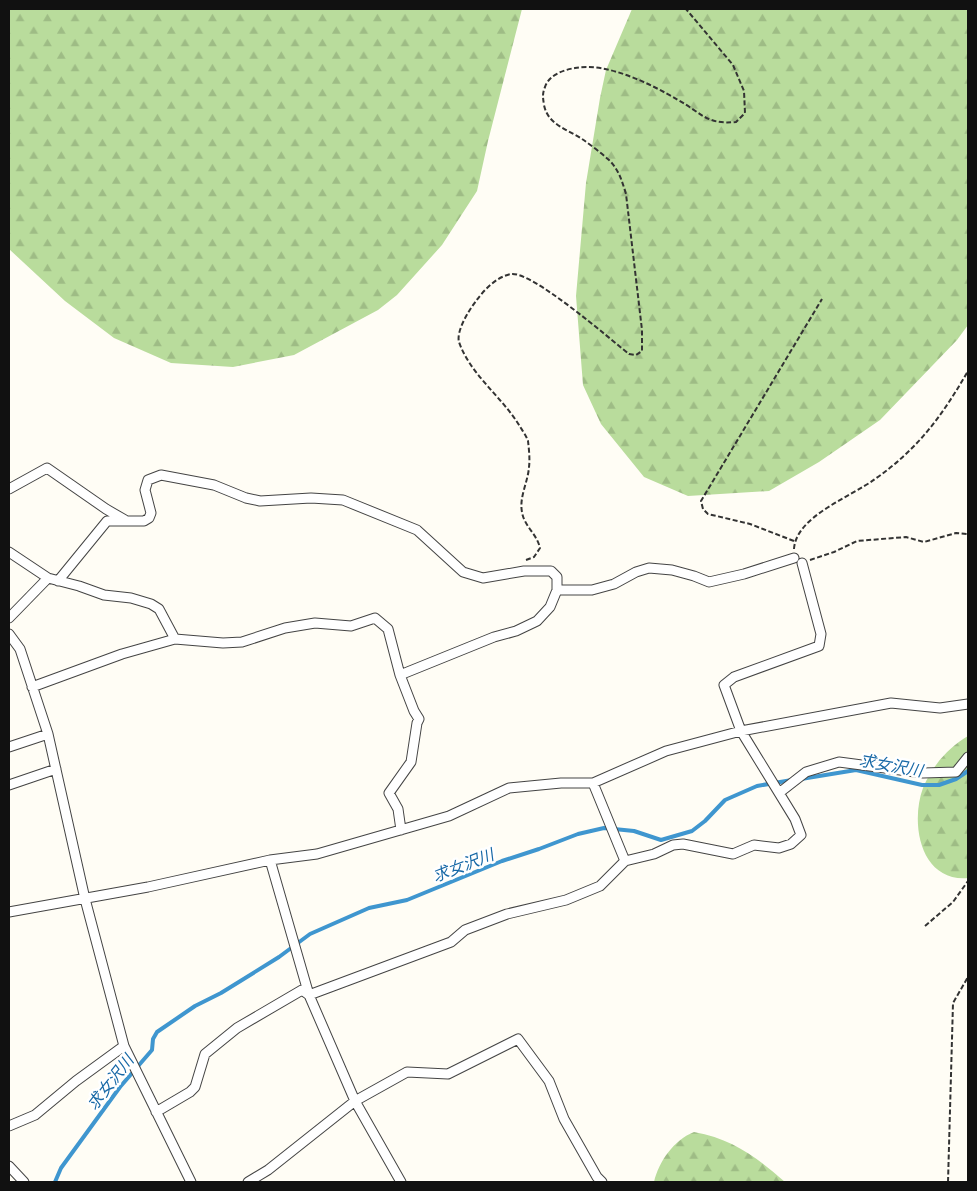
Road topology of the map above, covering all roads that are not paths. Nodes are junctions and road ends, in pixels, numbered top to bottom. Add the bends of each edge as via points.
1 (9, 489) edge
2 (125, 520) junction
3 (9, 552) edge
4 (794, 558) dead end
5 (802, 563) road end
6 (48, 578) junction
7 (58, 581) junction
8 (557, 590) junction
9 (9, 618) edge
10 (9, 634) edge
11 (175, 639) junction
12 (400, 675) junction
13 (32, 686) junction
14 (968, 704) edge
15 (741, 731) junction
16 (48, 734) junction
17 (9, 746) edge
18 (968, 757) edge
19 (56, 769) junction
20 (593, 782) junction
21 (9, 785) edge
22 (779, 793) junction
23 (401, 830) junction
24 (270, 860) junction
25 (625, 861) junction
26 (85, 899) junction
27 (9, 912) edge
28 (308, 995) junction
29 (124, 1046) junction
30 (355, 1101) junction
31 (156, 1112) junction
32 (9, 1126) edge
33 (9, 1166) edge
34 (24, 1182) edge
35 (190, 1182) edge
36 (248, 1182) edge
37 (401, 1182) edge
38 (602, 1182) edge

1 - 2 street via 47,468
2 - 7 street via 107,520
2 - 8 street via 144,521 150,518 146,490 148,480 161,475 214,484 260,502 311,498 343,500 417,530 463,572 483,578 524,571 551,571 556,577
3 - 6 street
4 - 8 street via 709,582 672,570 649,568 592,590
5 - 15 street via 821,634 819,646 734,676 724,685
6 - 7 street
6 - 9 street
7 - 11 street via 104,595 152,604 159,609
8 - 12 street via 550,607 537,620
10 - 13 street via 20,649
11 - 12 street via 242,642 303,625 351,626 375,618 388,629
11 - 13 street
12 - 23 street via 419,720 411,762 389,793 398,809
13 - 16 street
14 - 15 street via 940,708 891,703
15 - 20 street via 666,751
15 - 22 street
16 - 17 street
16 - 19 street
18 - 22 street via 956,772 923,773 839,762 806,772
19 - 21 street
19 - 26 street
20 - 23 street via 509,788 449,816
20 - 25 street
22 - 25 street via 801,835 791,844 779,848 754,846 733,854 673,844 654,854
23 - 24 street via 317,854
24 - 26 street
24 - 28 street
25 - 28 street via 600,886 566,900 507,914 465,930 451,942
26 - 27 street
26 - 29 street
28 - 30 street
28 - 31 street via 302,990 237,1028 205,1054 195,1087
29 - 31 street
29 - 32 street via 35,1115
30 - 36 street via 268,1170
30 - 37 street
30 - 38 street via 407,1072 448,1074 518,1038 549,1081 564,1119
31 - 35 street
33 - 34 street

